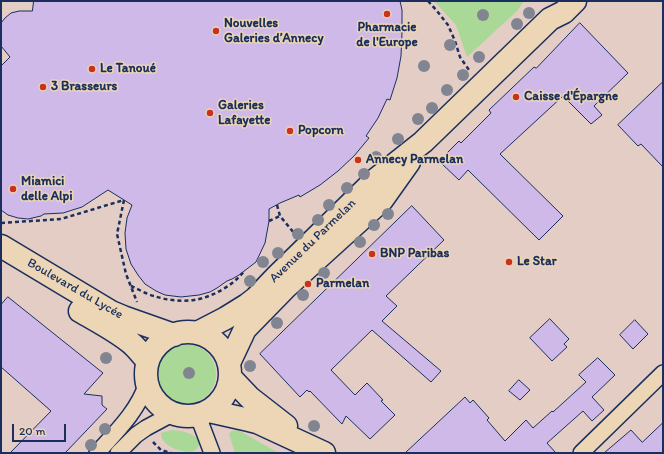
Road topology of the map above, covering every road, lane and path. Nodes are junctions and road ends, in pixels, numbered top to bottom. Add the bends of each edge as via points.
1 (428, 1) edge
2 (560, 5) edge
3 (480, 87) junction
4 (423, 142) junction
5 (277, 205) dead end
6 (280, 216) junction
7 (269, 221) dead end
8 (1, 223) edge
9 (288, 227) dead end
10 (1, 246) edge
11 (1, 264) edge
12 (245, 270) dead end
13 (131, 285) junction
14 (134, 321) junction
15 (197, 333) junction
16 (174, 334) junction
17 (148, 361) junction
18 (230, 370) junction
19 (663, 373) edge
20 (147, 383) junction
21 (172, 414) junction
22 (204, 414) junction
23 (319, 451) edge
24 (97, 453) edge
25 (118, 453) edge
26 (212, 453) edge
27 (581, 453) edge

1 - 3 path via 448,25 460,57
2 - 3 main road, Avenue du Parmelan
3 - 4 main road, Avenue du Parmelan
4 - 15 main road, Avenue du Parmelan via 375,180 256,298
4 - 18 main road, Avenue du Parmelan via 382,200 286,286 245,330
5 - 6 path
6 - 7 path
6 - 9 path
8 - 13 path via 61,219 124,200 117,234
10 - 14 main road, Boulevard du Lycée via 111,312
11 - 17 main road, Boulevard du Lycée via 116,332
12 - 13 path via 223,290 194,300 154,296
13 - 14 path via 140,308
14 - 16 main road, Boulevard du Lycée
15 - 16 main road
15 - 18 main road via 217,344 226,354
16 - 17 main road via 158,344
17 - 20 main road
18 - 22 main road via 230,385 224,397 215,408
18 - 23 main road via 256,402
19 - 27 street
20 - 21 main road via 156,402
20 - 24 street via 128,419
21 - 22 main road via 185,417
21 - 25 street via 136,435
22 - 23 main road via 257,422
22 - 26 street

